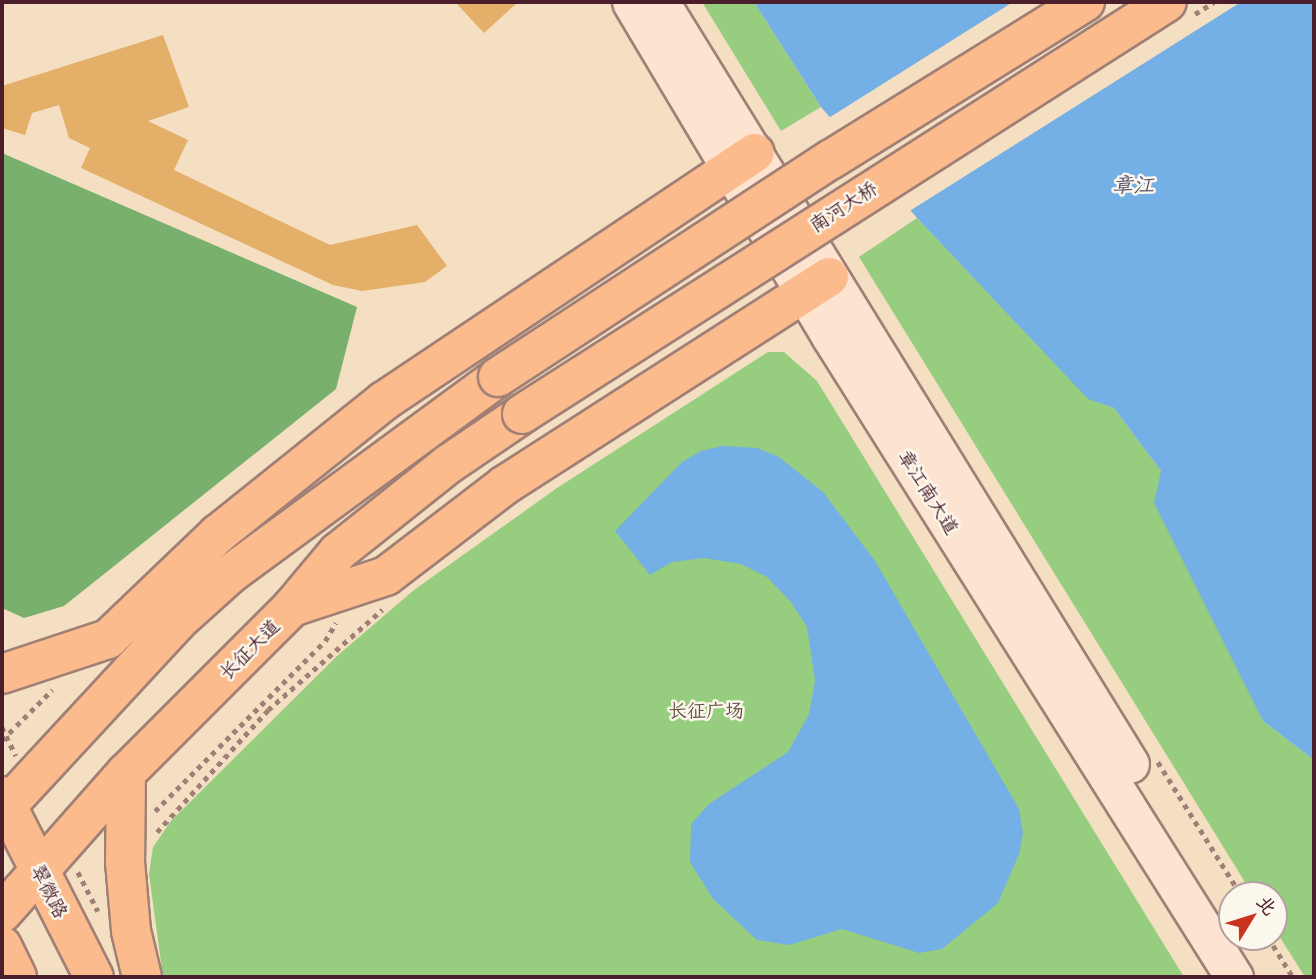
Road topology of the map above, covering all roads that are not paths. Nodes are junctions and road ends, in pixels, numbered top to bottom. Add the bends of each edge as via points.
1 (631, 2) edge
2 (660, 2) edge
3 (1086, 2) edge
4 (1167, 2) edge
5 (743, 161) junction
6 (829, 277) junction
7 (522, 414) joint
8 (333, 498) junction
9 (234, 522) junction
10 (171, 578) junction
11 (292, 607) junction
12 (149, 653) junction
13 (2, 674) edge
14 (126, 773) junction
15 (3, 804) edge
16 (40, 871) junction
17 (1218, 905) edge
18 (2, 914) edge
19 (2, 946) edge
20 (1246, 951) edge
21 (17, 977) edge
22 (94, 977) edge
23 (142, 977) edge
24 (1234, 977) edge
25 (1262, 977) edge

1 - 5 main road, 章江南大道
2 - 5 main road, 章江南大道
3 - 8 main road, bridge via 830,160 498,377
4 - 7 main road, 南河大桥, bridge
5 - 6 main road, 章江南大道
5 - 9 main road via 419,375 326,444
5 - 24 main road, 章江南大道 via 830,336
6 - 11 main road via 535,464 386,576
6 - 17 main road, 章江南大道
7 - 11 main road, 长征大道 via 367,527 338,552
8 - 9 main road
8 - 12 main road via 230,574
9 - 10 main road
10 - 12 main road
10 - 13 main road via 107,639
11 - 14 main road, 长征大道
12 - 15 main road
14 - 16 main road, 长征大道
14 - 23 main road via 125,862 131,931
15 - 16 main road, 翠微路
16 - 18 main road, 长征大道
16 - 22 main road, 翠微路
19 - 21 main road
20 - 25 main road

